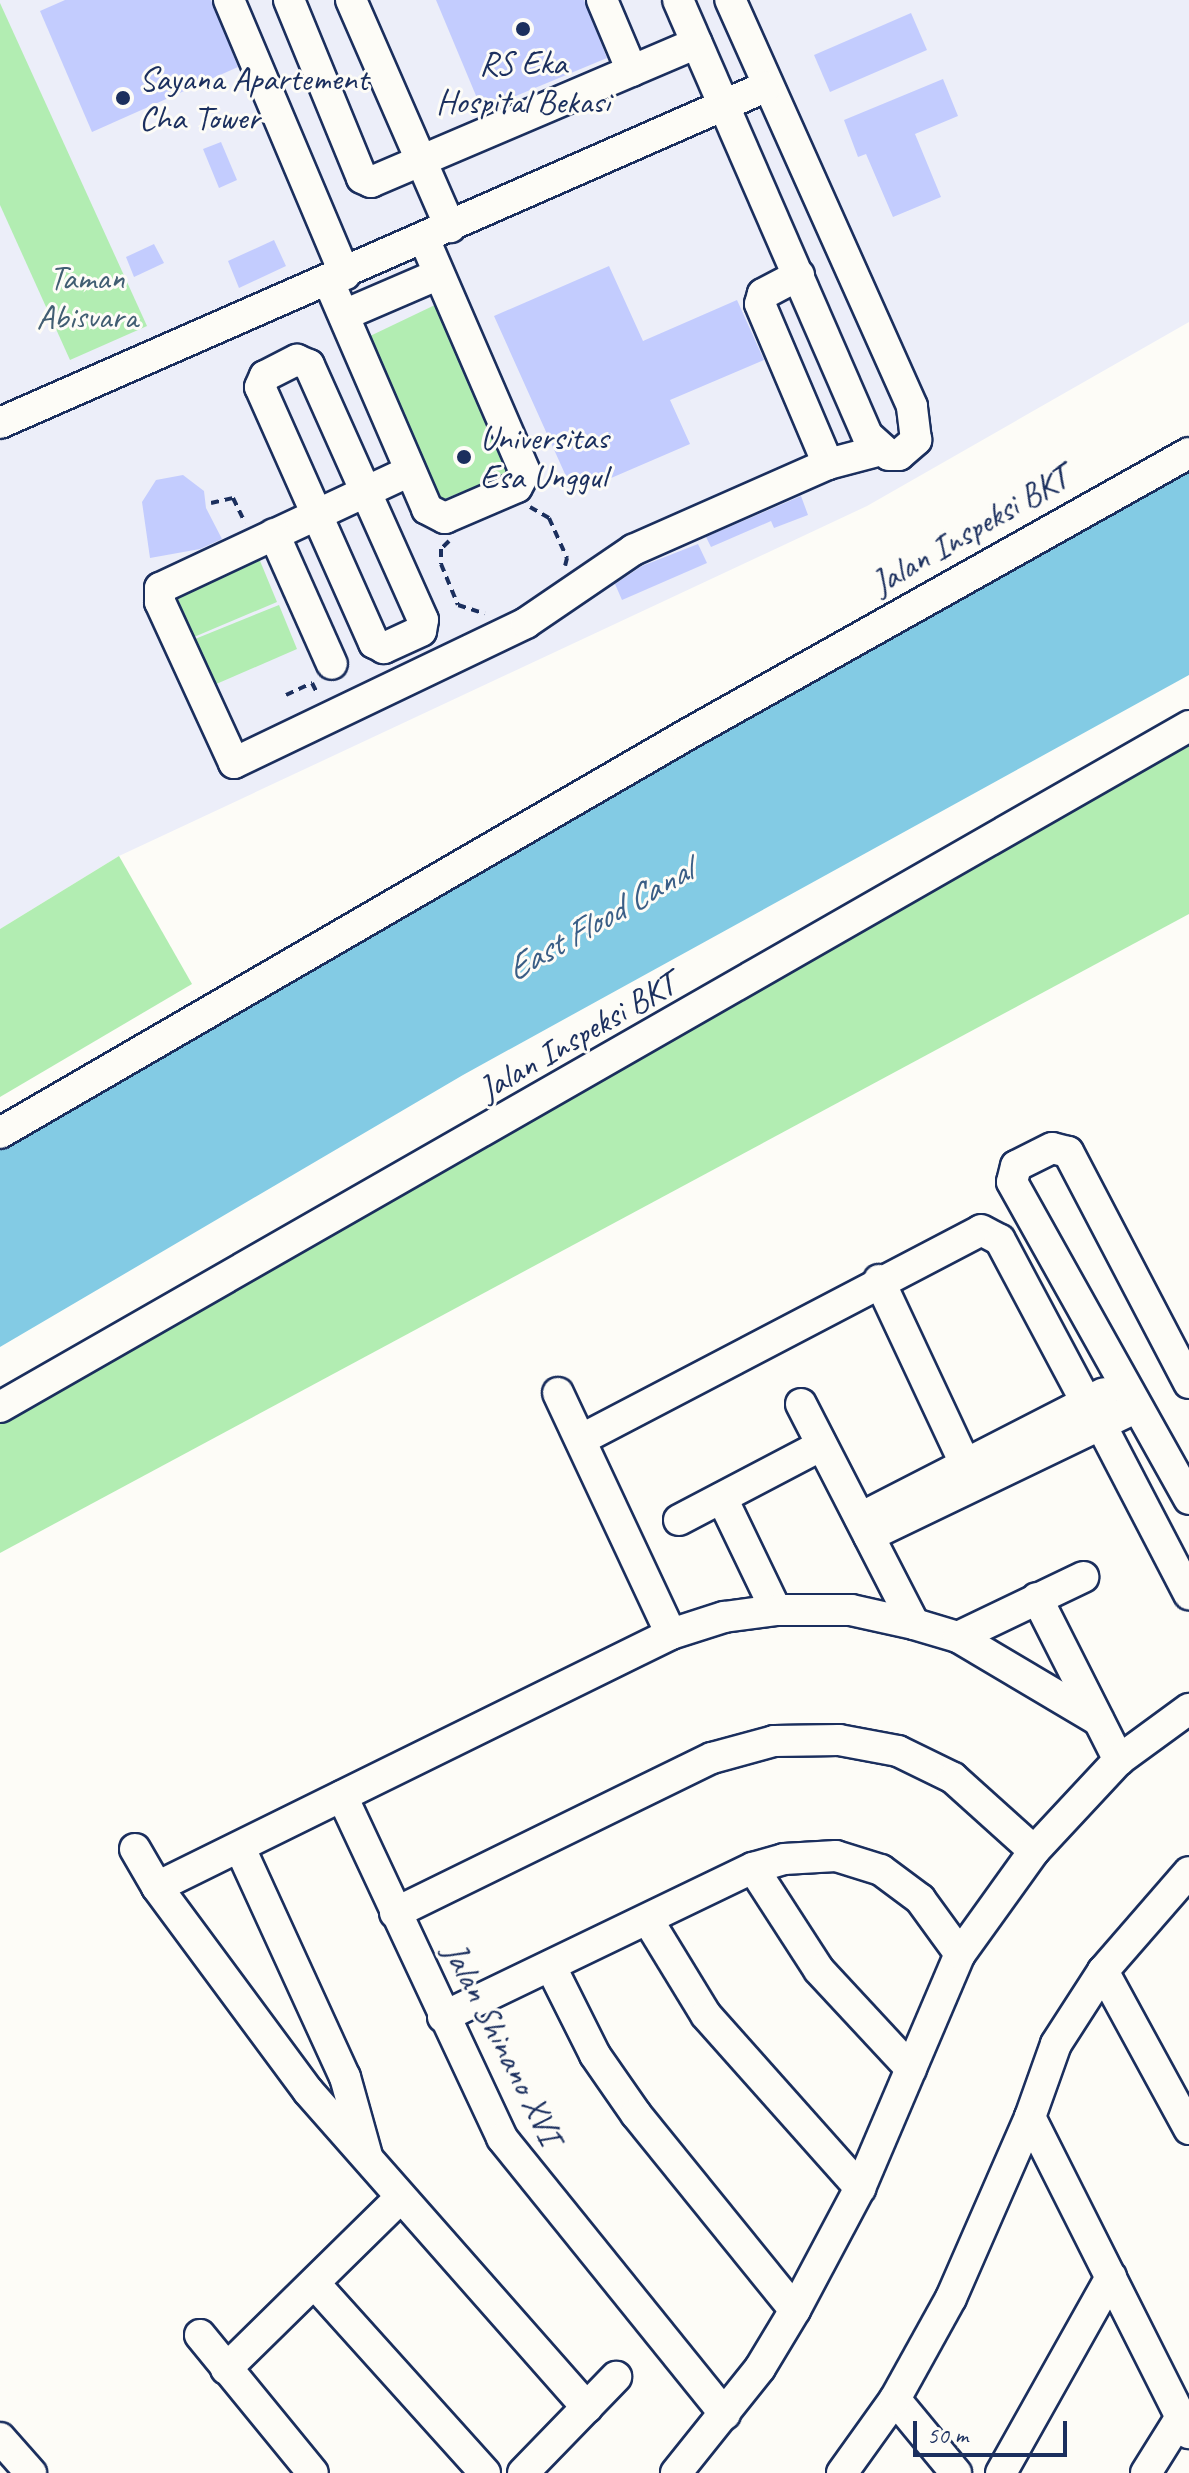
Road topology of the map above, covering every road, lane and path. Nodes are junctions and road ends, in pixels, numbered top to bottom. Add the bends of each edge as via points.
1 (229, 0) edge
2 (289, 0) edge
3 (351, 0) edge
4 (602, 0) edge
5 (678, 0) edge
6 (730, 0) edge
7 (697, 43) junction
8 (632, 71) junction
9 (765, 87) junction
10 (724, 107) junction
11 (421, 162) junction
12 (437, 233) junction
13 (799, 275) junction
14 (337, 278) junction
15 (442, 280) junction
16 (346, 322) junction
17 (0, 423) edge
18 (881, 450) junction
19 (1189, 453) edge
20 (828, 464) junction
21 (410, 471) junction
22 (367, 491) junction
23 (211, 503) dead end
24 (516, 512) dead end
25 (318, 514) junction
26 (462, 535) dead end
27 (265, 538) junction
28 (559, 576) dead end
29 (491, 623) dead end
30 (332, 664) dead end
31 (286, 695) dead end
32 (324, 709) dead end
33 (1189, 726) edge
34 (0, 1133) edge
35 (879, 1280) junction
36 (1189, 1383) edge
37 (558, 1393) dead end
38 (1130, 1395) junction
39 (801, 1404) dead end
40 (0, 1407) edge
41 (1086, 1417) junction
42 (582, 1439) junction
43 (822, 1445) junction
44 (965, 1464) junction
45 (722, 1498) junction
46 (1189, 1499) edge
47 (679, 1520) dead end
48 (864, 1527) junction
49 (1083, 1577) dead end
50 (1189, 1594) edge
51 (1037, 1598) junction
52 (776, 1610) junction
53 (914, 1624) junction
54 (671, 1634) junction
55 (958, 1637) junction
56 (1189, 1709) edge
57 (1098, 1720) junction
58 (1119, 1760) junction
59 (342, 1796) junction
60 (240, 1848) junction
61 (135, 1849) dead end
62 (1034, 1851) junction
63 (753, 1868) junction
64 (1186, 1882) edge
65 (157, 1887) junction
66 (395, 1913) junction
67 (648, 1920) junction
68 (960, 1954) junction
69 (551, 1967) junction
70 (1103, 1971) junction
71 (443, 2017) junction
72 (911, 2069) junction
73 (1030, 2117) junction
74 (1189, 2129) edge
75 (369, 2162) junction
76 (860, 2188) junction
77 (399, 2199) junction
78 (1111, 2277) junction
79 (315, 2284) junction
80 (795, 2310) junction
81 (200, 2335) dead end
82 (226, 2369) junction
83 (616, 2377) dead end
84 (895, 2399) junction
85 (587, 2407) junction
86 (725, 2414) junction
87 (1185, 2425) edge
88 (0, 2438) edge
89 (31, 2473) edge
90 (313, 2473) edge
91 (485, 2473) edge
92 (523, 2473) edge
93 (676, 2473) edge
94 (842, 2473) edge
95 (956, 2473) edge
96 (1001, 2473) edge
97 (1146, 2473) edge

1 - 14 street
2 - 11 street via 362,178 377,181
3 - 11 street
4 - 8 street
5 - 7 street
6 - 9 street
7 - 8 street
7 - 10 street
8 - 11 street
9 - 10 street
9 - 18 street via 912,406 917,434 913,446 899,455
10 - 12 street
10 - 13 street
11 - 12 street
12 - 14 street
12 - 15 street
13 - 18 street via 868,436
13 - 20 street via 763,294 760,304
14 - 16 street
14 - 17 street
15 - 16 street
15 - 21 street via 525,472 517,487 445,518 427,509
16 - 21 street
18 - 20 street
19 - 34 street, Jalan Inspeksi BKT via 688,734
20 - 27 street via 633,550 526,623 234,763 157,592 165,583
21 - 22 street
22 - 25 street
22 - 25 street via 309,365 297,360 265,376 260,387
22 - 25 street via 425,626 384,648 374,643
23 - 27 path via 233,498
24 - 28 path via 529,506 549,518 567,558
25 - 27 street
26 - 29 path via 441,549 441,564 458,605 492,615
27 - 30 street
31 - 32 path via 312,683
33 - 40 street, Jalan Inspeksi BKT
35 - 41 street via 988,1230 1000,1240
35 - 42 street
35 - 44 street
36 - 38 street via 1072,1157 1063,1148 1052,1148 1016,1166 1011,1178
37 - 42 street
38 - 41 street
38 - 46 street
39 - 43 street
41 - 44 street
41 - 48 street
41 - 50 street
42 - 54 street
43 - 45 street
43 - 48 street
44 - 48 street
45 - 47 street
45 - 52 street
48 - 53 street
49 - 51 street
51 - 55 street
51 - 57 street
52 - 53 street via 851,1610
52 - 54 street via 724,1617
53 - 55 street
54 - 59 street
55 - 57 street
56 - 58 street
57 - 58 street
58 - 62 street
59 - 60 street
59 - 66 street, Jalan Shinano XVI
60 - 65 street
60 - 75 street via 345,2077
61 - 65 street
62 - 66 street via 953,1778 898,1751 839,1740 774,1741 712,1758
62 - 68 street
63 - 67 street
63 - 68 street via 784,1859 836,1856 881,1870 920,1899
63 - 72 street via 819,1970
64 - 70 street
65 - 75 street via 308,2091
66 - 71 street, Jalan Shinano XVI
67 - 69 street
67 - 76 street via 706,2015
68 - 72 street
69 - 71 street
69 - 80 street via 595,2055 636,2114
70 - 73 street via 1056,2044
70 - 74 street
71 - 86 street, Jalan Shinano XVI via 502,2138
72 - 76 street
73 - 78 street
73 - 84 street via 951,2298
75 - 77 street
76 - 80 street
77 - 79 street
77 - 85 street
78 - 87 street
78 - 96 street
79 - 82 street
79 - 91 street
80 - 86 street
81 - 82 street
82 - 90 street
83 - 85 street
84 - 94 street
84 - 95 street
85 - 92 street
86 - 93 street
87 - 97 street
88 - 89 street

